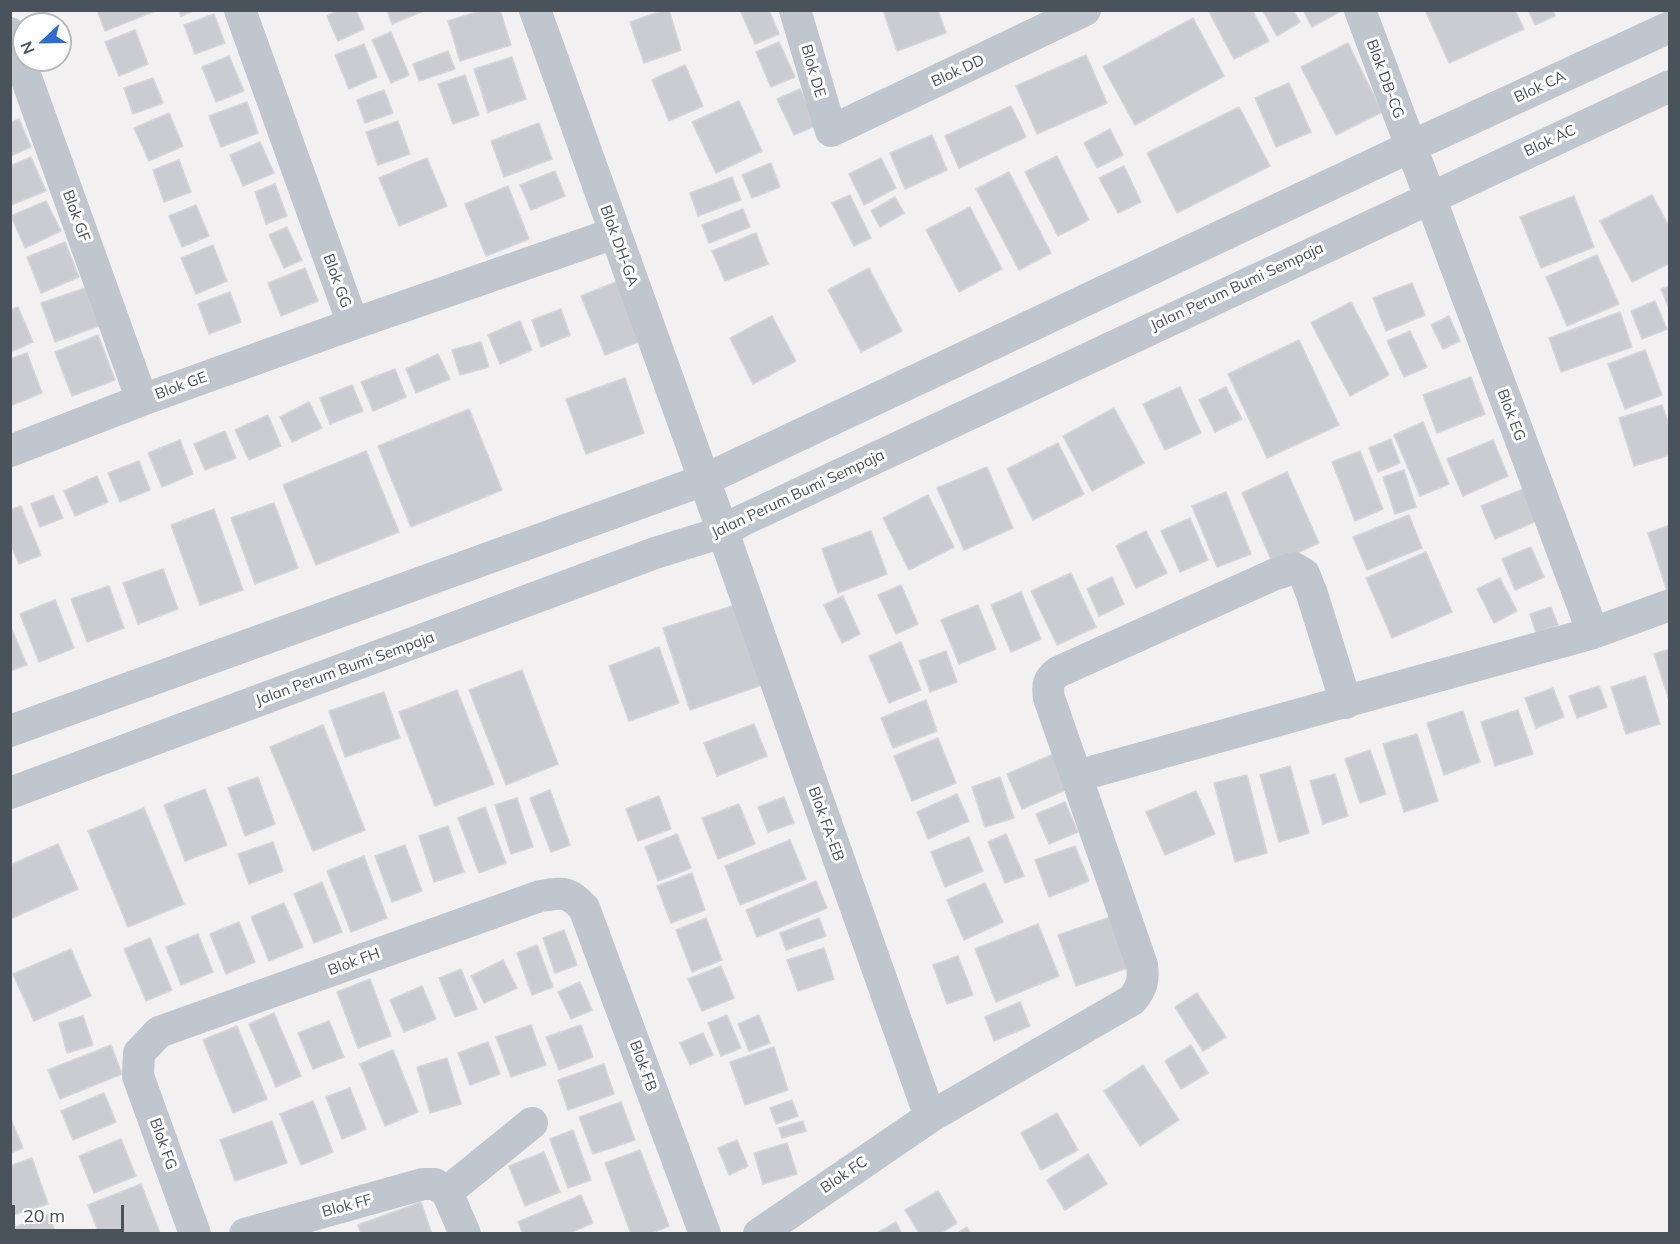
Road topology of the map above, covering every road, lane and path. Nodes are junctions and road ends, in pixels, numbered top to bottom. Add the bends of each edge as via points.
1 (240, 10) edge
2 (535, 10) edge
3 (795, 10) edge
4 (1085, 10) edge
5 (1360, 10) edge
6 (1670, 27) edge
7 (10, 33) edge
8 (1670, 86) edge
9 (831, 131) joint
10 (1410, 147) junction
11 (1430, 197) junction
12 (615, 233) junction
13 (353, 324) junction
14 (142, 400) junction
15 (10, 451) edge
16 (704, 480) junction
17 (723, 532) junction
18 (1670, 605) edge
19 (1593, 633) junction
20 (1347, 703) junction
21 (10, 732) edge
22 (1077, 776) junction
23 (10, 793) edge
24 (577, 900) joint
25 (139, 1053) joint
26 (930, 1117) junction
27 (532, 1123) dead end
28 (447, 1192) junction
29 (195, 1233) edge
30 (245, 1233) edge
31 (465, 1233) edge
32 (705, 1233) edge
33 (759, 1233) edge

1 - 13 street, Blok GG
2 - 12 street, Blok DH-GA
3 - 9 street, Blok DE
4 - 9 street, Blok DD
5 - 10 street, Blok DB-CG
6 - 10 street, Blok CA
7 - 14 street, Blok GF
8 - 11 street, Blok AC
10 - 11 street, Blok DB-CG
10 - 16 street
11 - 17 street, Jalan Perum Bumi Sempaja
11 - 19 street, Blok EG
12 - 13 street, Blok GG
12 - 16 street, Blok DH-GA
13 - 14 street, Blok GE
14 - 15 street, Blok GE
16 - 17 street, Blok DH-GA
16 - 21 street
17 - 23 street, Jalan Perum Bumi Sempaja via 655,553
17 - 26 street, Blok FA-EB
18 - 19 street
19 - 20 street
20 - 22 street
20 - 22 street via 1312,594 1304,574 1294,568 1050,678 1049,698
22 - 26 street, Blok FC via 1142,965 1144,980 1139,992 1132,1000
24 - 25 street, Blok FH via 572,895 540,896 159,1032
24 - 32 street, Blok FB via 584,908
25 - 29 street, Blok FG via 138,1076
26 - 33 street, Blok FC
27 - 28 street
28 - 30 street, Blok FF via 435,1184 423,1184
28 - 31 street

